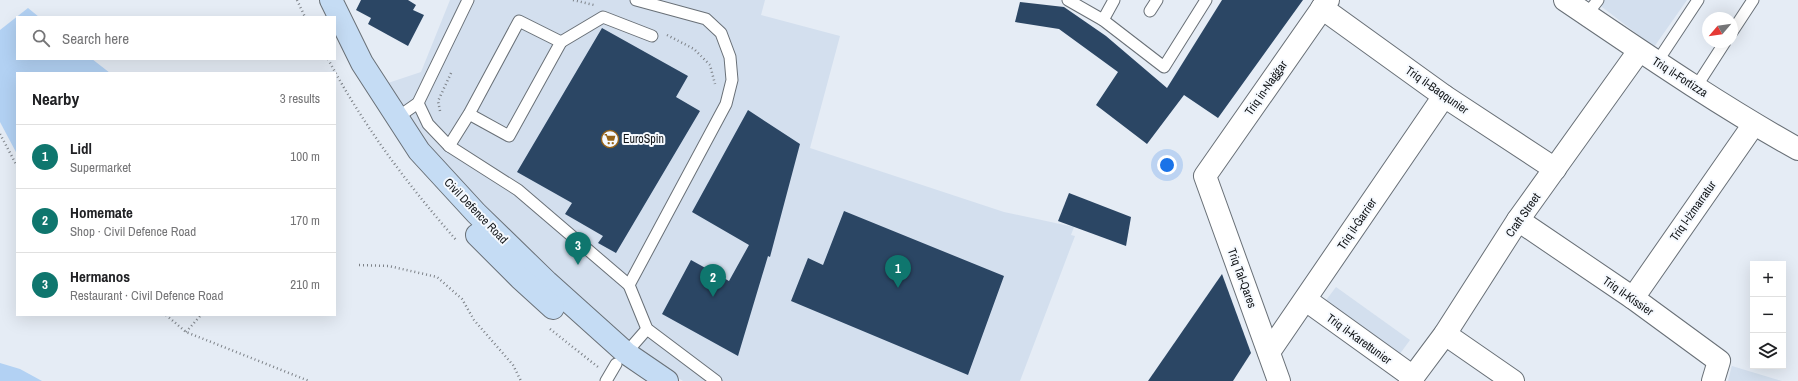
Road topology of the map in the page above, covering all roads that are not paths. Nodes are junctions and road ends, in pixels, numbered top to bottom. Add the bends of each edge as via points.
1 (320, 0) edge
2 (331, 0) edge
3 (468, 0) edge
4 (636, 0) edge
5 (1068, 0) edge
6 (1114, 0) edge
7 (1157, 0) edge
8 (1206, 0) edge
9 (1566, 0) edge
10 (1698, 0) edge
11 (1753, 0) edge
12 (1325, 4) edge
13 (1592, 7) edge
14 (1150, 12) dead end
15 (328, 16) edge
16 (1103, 20) junction
17 (1738, 23) edge
18 (336, 33) edge
19 (657, 34) road end
20 (561, 42) junction
21 (1721, 48) edge
22 (1648, 56) junction
23 (1696, 87) junction
24 (1444, 96) junction
25 (418, 103) junction
26 (469, 114) junction
27 (398, 117) junction
28 (1754, 124) junction
29 (449, 146) junction
30 (1798, 148) edge
31 (1555, 169) junction
32 (1205, 176) joint
33 (1518, 220) junction
34 (629, 285) junction
35 (1632, 298) junction
36 (1306, 300) junction
37 (646, 329) junction
38 (1445, 334) junction
39 (1269, 352) junction
40 (616, 366) edge
41 (706, 378) edge
42 (1411, 379) edge
43 (643, 381) edge
44 (667, 381) edge
45 (716, 381) edge
46 (1279, 381) edge
47 (1513, 381) edge
48 (1713, 381) edge

1 - 15 main road
2 - 27 main road, Civil Defence Road via 362,63
3 - 25 lane
4 - 34 lane via 706,19 721,33 730,57 732,80 726,104
5 - 16 lane
6 - 16 lane
7 - 14 lane
8 - 16 lane via 1164,67
9 - 13 street, Triq il-Fortizza
10 - 22 lane
11 - 17 lane
12 - 24 street, Triq il-Baqqunier
12 - 32 street, Triq in-Naġġar
13 - 22 street, Triq il-Fortizza
18 - 40 main road, Civil Defence Road via 402,162 520,278
19 - 20 lane via 604,16
20 - 26 lane via 519,21
20 - 26 lane via 509,136
21 - 23 lane
22 - 23 street, Triq il-Fortizza
22 - 31 street, Craft Street
23 - 28 street, Triq il-Fortizza
24 - 31 street, Triq il-Baqqunier
24 - 36 street, Triq il-Ġarrier
25 - 27 lane
25 - 29 lane via 428,124
26 - 29 lane
27 - 40 main road, Civil Defence Road via 419,151 476,213 547,282
28 - 30 street, Triq il-Fortizza
28 - 35 street, Triq l-Iżmarratur
29 - 34 lane via 518,190
31 - 33 street, Craft Street
32 - 39 street, Triq Tal-Qares
33 - 35 street, Triq il-Kissier
33 - 38 street, Craft Street
34 - 37 lane
35 - 48 street, Triq il-Kissier via 1719,361
36 - 39 street, Triq il-Ġarrier
36 - 42 street, Triq il-Karettunier
37 - 40 lane
37 - 41 lane
38 - 42 street, Craft Street
38 - 47 street
39 - 46 street, Triq Tal-Qares
40 - 43 main road, Civil Defence Road
40 - 44 main road, Civil Defence Road
41 - 45 lane

